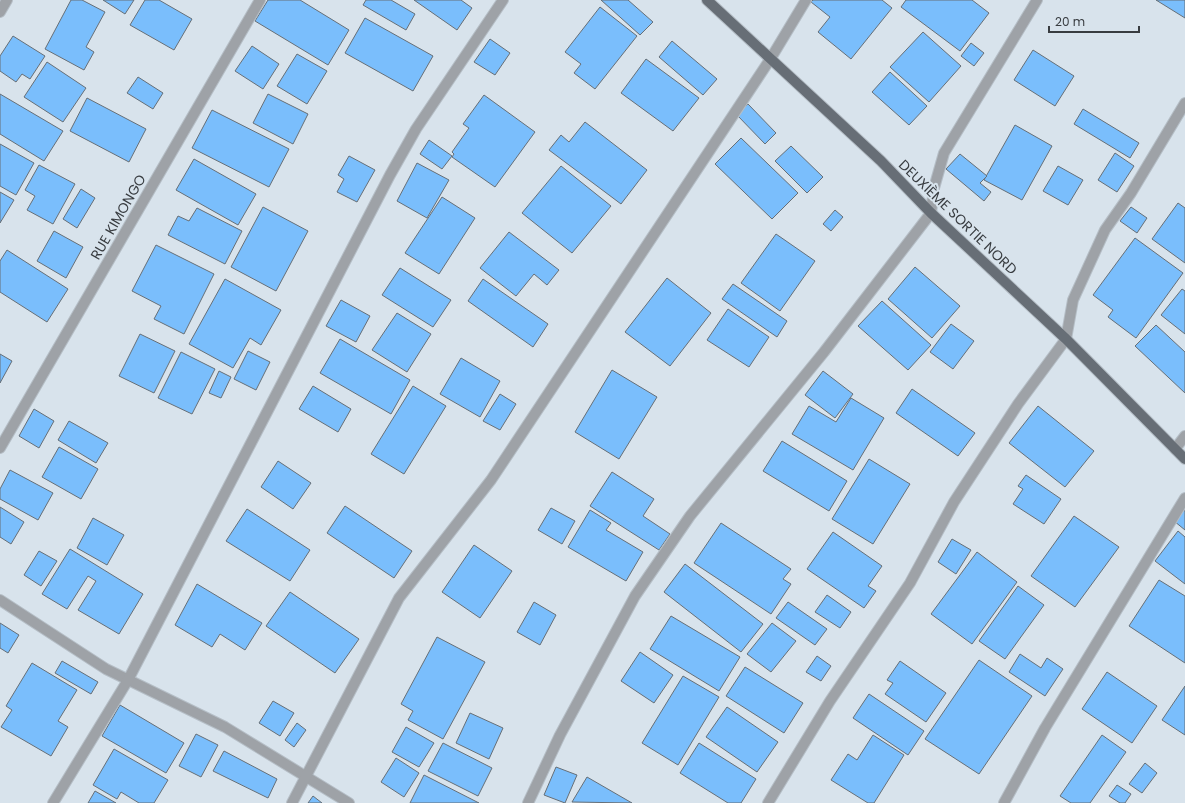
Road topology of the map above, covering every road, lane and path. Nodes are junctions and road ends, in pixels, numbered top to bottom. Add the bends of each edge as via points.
1 (7, 0) edge
2 (260, 0) edge
3 (503, 0) edge
4 (707, 0) edge
5 (806, 0) edge
6 (1037, 0) edge
7 (0, 12) edge
8 (771, 58) junction
9 (1185, 103) edge
10 (931, 214) junction
11 (1066, 339) junction
12 (1185, 436) edge
13 (0, 448) edge
14 (1174, 449) junction
15 (1185, 459) edge
16 (1185, 498) edge
17 (0, 600) edge
18 (128, 680) junction
19 (306, 777) junction
20 (53, 803) edge
21 (292, 803) edge
22 (349, 803) edge
23 (528, 803) edge
24 (768, 803) edge
25 (1004, 803) edge

1 - 7 street
2 - 13 street, RUE KIMONGO
3 - 18 street via 416,130 390,175
4 - 8 main road, DEUXIÈME SORTIE NORD
5 - 8 street
6 - 10 street via 944,153 934,188
8 - 10 main road, DEUXIÈME SORTIE NORD via 881,161
8 - 19 street via 491,480 399,598
9 - 11 street via 1105,230 1073,300
10 - 11 main road, DEUXIÈME SORTIE NORD
10 - 23 street via 824,352 690,516 635,596 560,735
11 - 14 main road, DEUXIÈME SORTIE NORD
11 - 24 street via 1018,404 954,502 910,583 830,701
12 - 14 street
14 - 15 main road, DEUXIÈME SORTIE NORD
16 - 25 street via 1045,728
17 - 18 street via 106,669
18 - 19 street via 225,727
18 - 20 street
19 - 21 street
19 - 22 street

